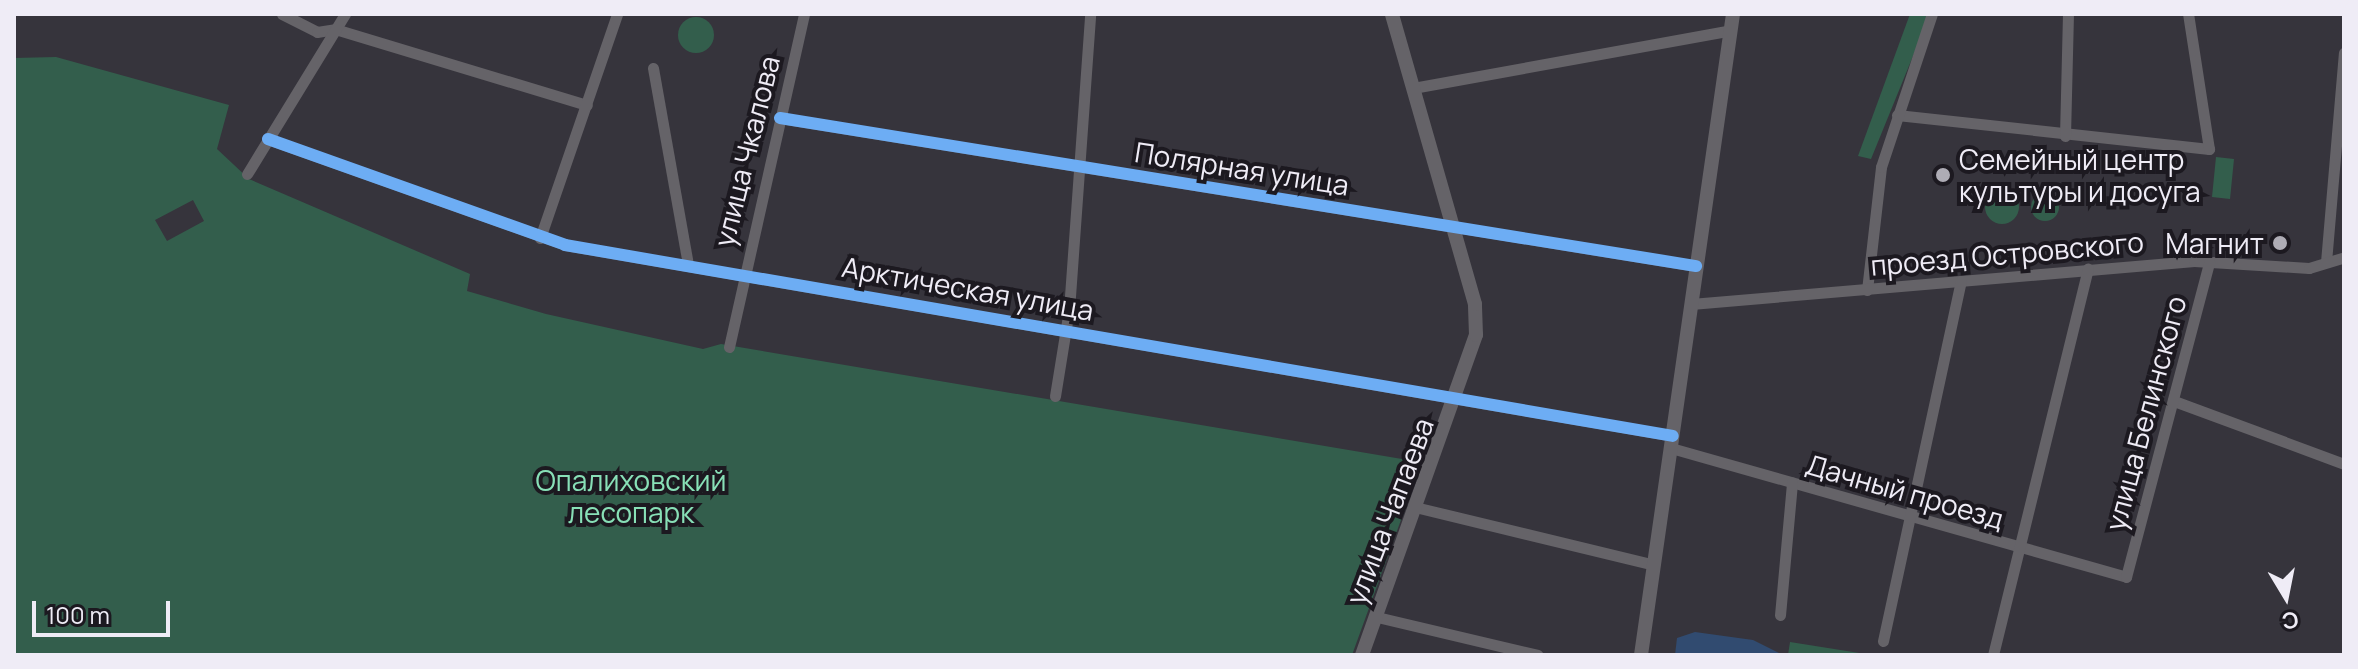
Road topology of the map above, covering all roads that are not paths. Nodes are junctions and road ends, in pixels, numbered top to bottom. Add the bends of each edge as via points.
1 (282, 14) edge
2 (345, 14) edge
3 (617, 14) edge
4 (804, 14) edge
5 (1090, 14) edge
6 (1392, 14) edge
7 (1733, 14) edge
8 (1932, 14) edge
9 (2068, 14) edge
10 (2188, 14) edge
11 (335, 29) junction
12 (1731, 30) junction
13 (2344, 53) edge
14 (653, 68) dead end
15 (1413, 88) junction
16 (587, 105) junction
17 (1897, 115) junction
18 (780, 118) junction
19 (2065, 136) junction
20 (268, 139) junction
21 (2339, 146) edge
22 (1079, 167) junction
23 (247, 174) dead end
24 (1453, 224) junction
25 (540, 238) junction
26 (2344, 257) edge
27 (2209, 262) junction
28 (2326, 262) junction
29 (688, 265) junction
30 (1696, 266) junction
31 (2088, 269) junction
32 (740, 273) junction
33 (1961, 281) junction
34 (1867, 290) junction
35 (1691, 304) junction
36 (1066, 330) junction
37 (729, 347) dead end
38 (1055, 396) dead end
39 (1460, 397) junction
40 (2174, 401) junction
41 (1672, 442) junction
42 (2344, 464) edge
43 (1792, 483) junction
44 (1419, 508) junction
45 (1909, 518) junction
46 (2016, 548) junction
47 (1654, 565) junction
48 (2126, 577) joint
49 (1780, 615) dead end
50 (1377, 617) junction
51 (1883, 641) dead end
52 (1362, 655) edge
53 (1538, 655) edge
54 (1641, 655) edge
55 (1993, 655) edge

1 - 11 street via 317,32
2 - 11 street
3 - 16 street
4 - 18 street, улица Чкалова
5 - 22 street
6 - 15 street, улица Чапаева
7 - 12 street
8 - 17 street
9 - 19 street
10 - 19 street via 2209,149
11 - 16 street
11 - 20 street
12 - 15 street
12 - 30 street
13 - 21 street
14 - 29 street
15 - 24 street, улица Чапаева
16 - 25 street
17 - 19 street
17 - 34 street via 1881,167
18 - 22 street, Полярная улица
18 - 32 street, улица Чкалова
20 - 23 street
20 - 25 street, Арктическая улица
21 - 28 street
22 - 24 street, Полярная улица
22 - 36 street
24 - 30 street, Полярная улица
24 - 39 street, улица Чапаева via 1477,320
25 - 29 street, Арктическая улица
26 - 28 street, проезд Островского
27 - 28 street, проезд Островского via 2292,268
27 - 31 street, проезд Островского
27 - 40 street, улица Белинского
29 - 32 street, Арктическая улица
30 - 35 street
31 - 33 street, проезд Островского
31 - 46 street
32 - 36 street, Арктическая улица
32 - 37 street, улица Чкалова
33 - 34 street, проезд Островского
33 - 45 street
34 - 35 street, проезд Островского
35 - 41 street
36 - 38 street
36 - 39 street, Арктическая улица
39 - 41 street, Арктическая улица
39 - 44 street, улица Чапаева
40 - 42 street
40 - 48 street, улица Белинского
41 - 43 street, Дачный проезд
41 - 47 street
43 - 45 street, Дачный проезд
43 - 49 street
44 - 47 street
44 - 50 street, улица Чапаева
45 - 46 street, Дачный проезд
45 - 51 street
46 - 48 street, Дачный проезд
46 - 55 street
47 - 54 street
50 - 52 street, улица Чапаева
50 - 53 street

